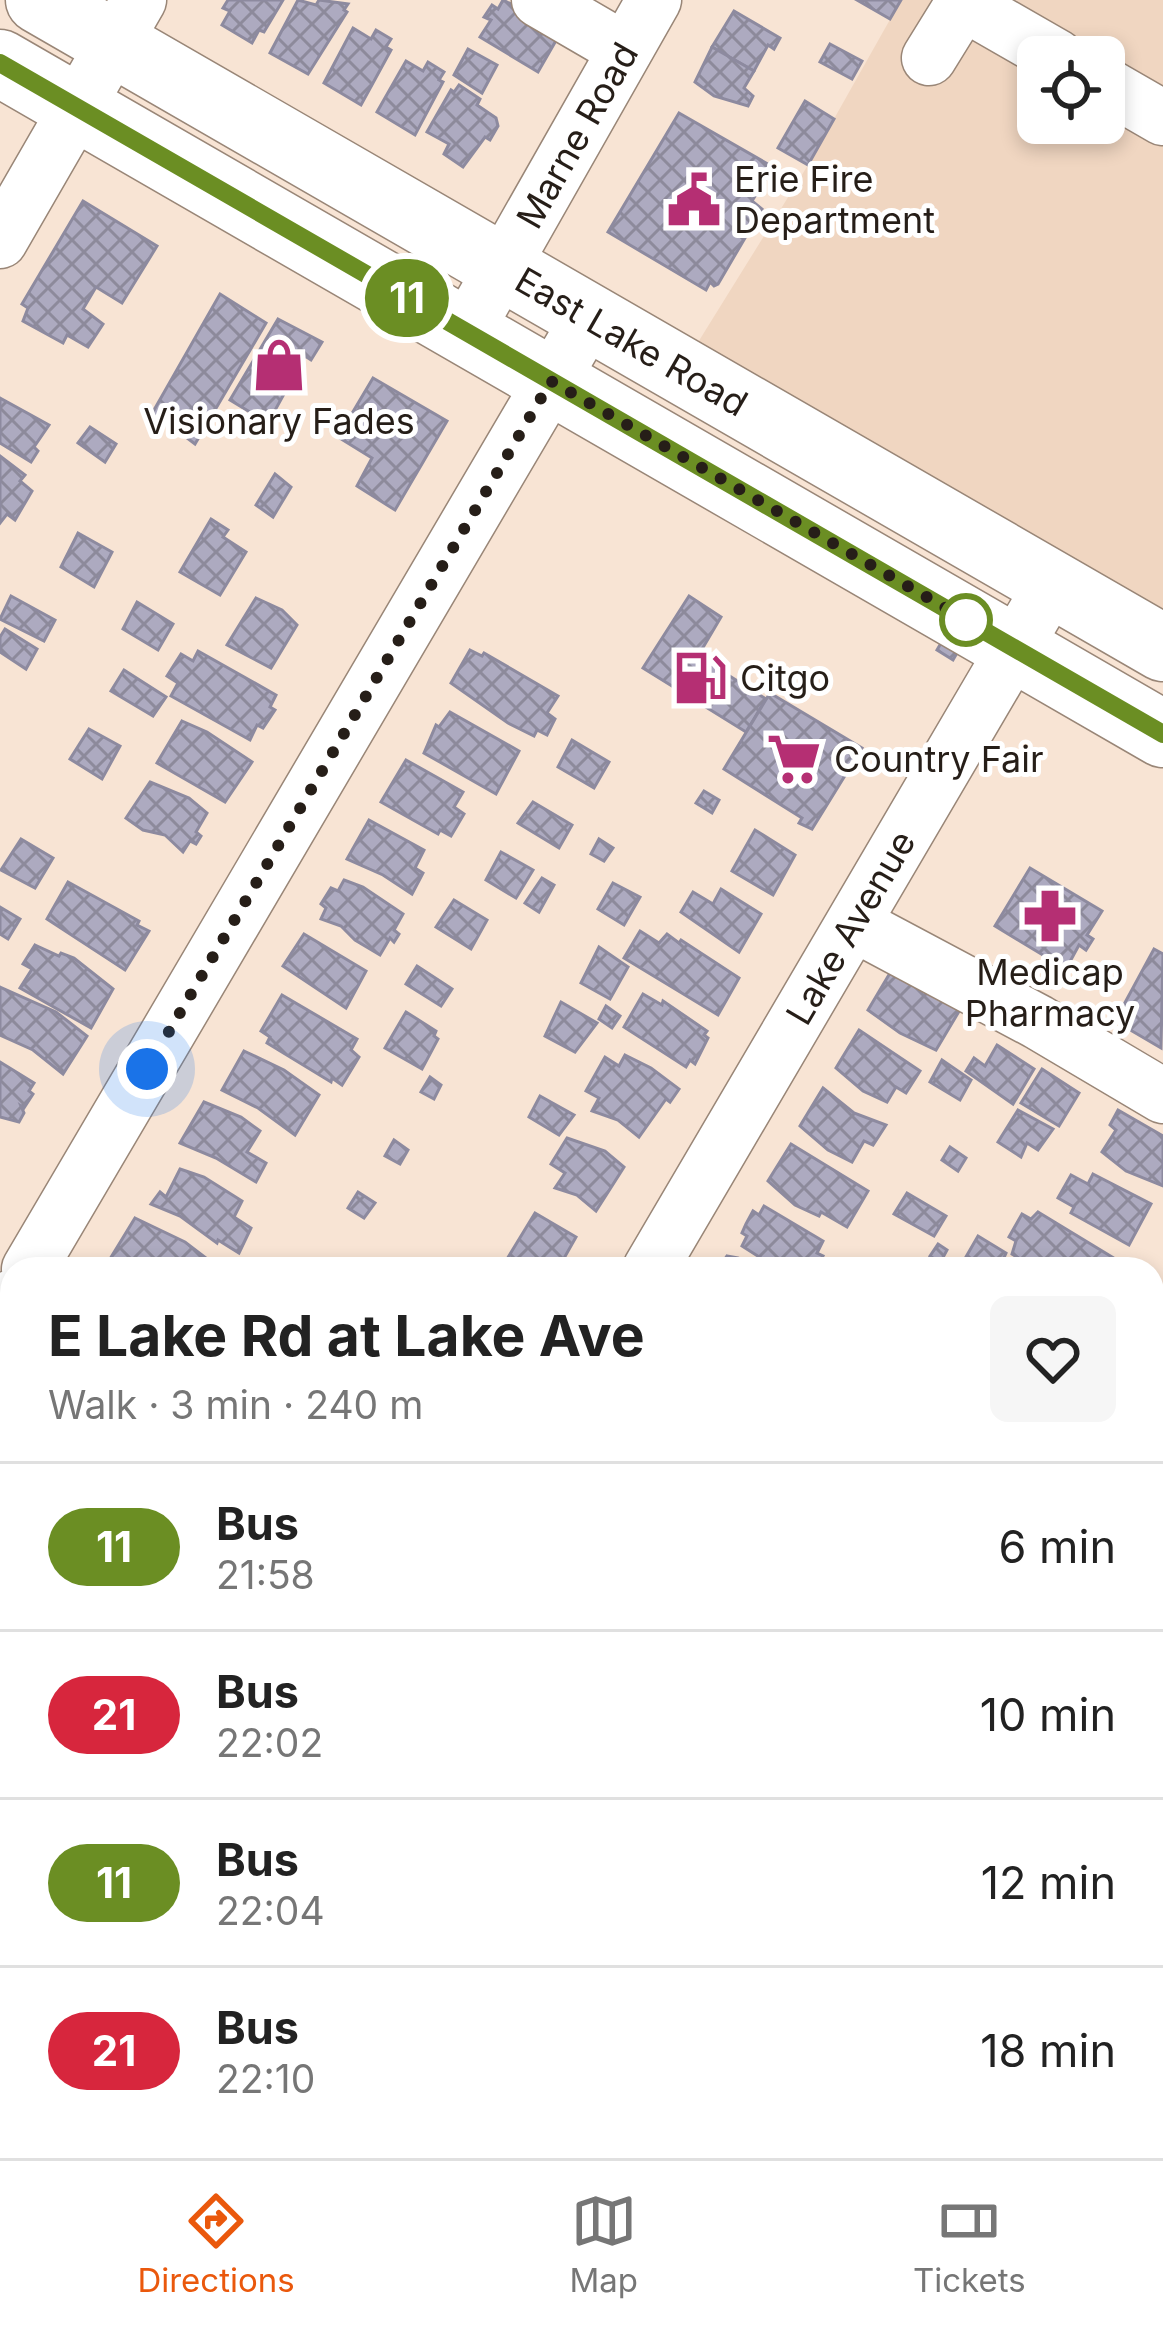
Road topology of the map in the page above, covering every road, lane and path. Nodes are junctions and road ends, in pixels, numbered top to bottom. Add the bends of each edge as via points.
1 (39, 0) edge
2 (539, 0) edge
3 (654, 0) edge
4 (127, 22) edge
5 (1020, 36) edge
6 (625, 50) junction
7 (928, 58) dead end
8 (0, 63) edge
9 (1125, 96) edge
10 (78, 108) junction
11 (1163, 118) edge
12 (0, 241) edge
13 (502, 267) junction
14 (589, 317) junction
15 (466, 332) junction
16 (551, 381) junction
17 (1052, 584) junction
18 (1163, 648) edge
19 (1016, 649) junction
20 (1163, 734) edge
21 (854, 924) junction
22 (1161, 1090) edge
23 (36, 1257) edge
24 (657, 1257) edge

1 - 4 main road, East Lake Road
2 - 6 street
3 - 6 street, Marne Road
4 - 10 street
4 - 13 main road, East Lake Road
5 - 7 street via 963,4
6 - 13 street, Marne Road
8 - 10 main road, East Lake Road
9 - 11 street
10 - 12 street
10 - 15 main road, East Lake Road
13 - 14 main road, East Lake Road
13 - 15 street, Marne Road
14 - 16 street
14 - 17 main road, East Lake Road
15 - 16 main road, East Lake Road
16 - 19 main road, East Lake Road
16 - 23 street
17 - 18 main road, East Lake Road
17 - 19 street, Lake Avenue
19 - 20 main road, East Lake Road
19 - 21 street, Lake Avenue
21 - 22 street
21 - 24 street, Lake Avenue

